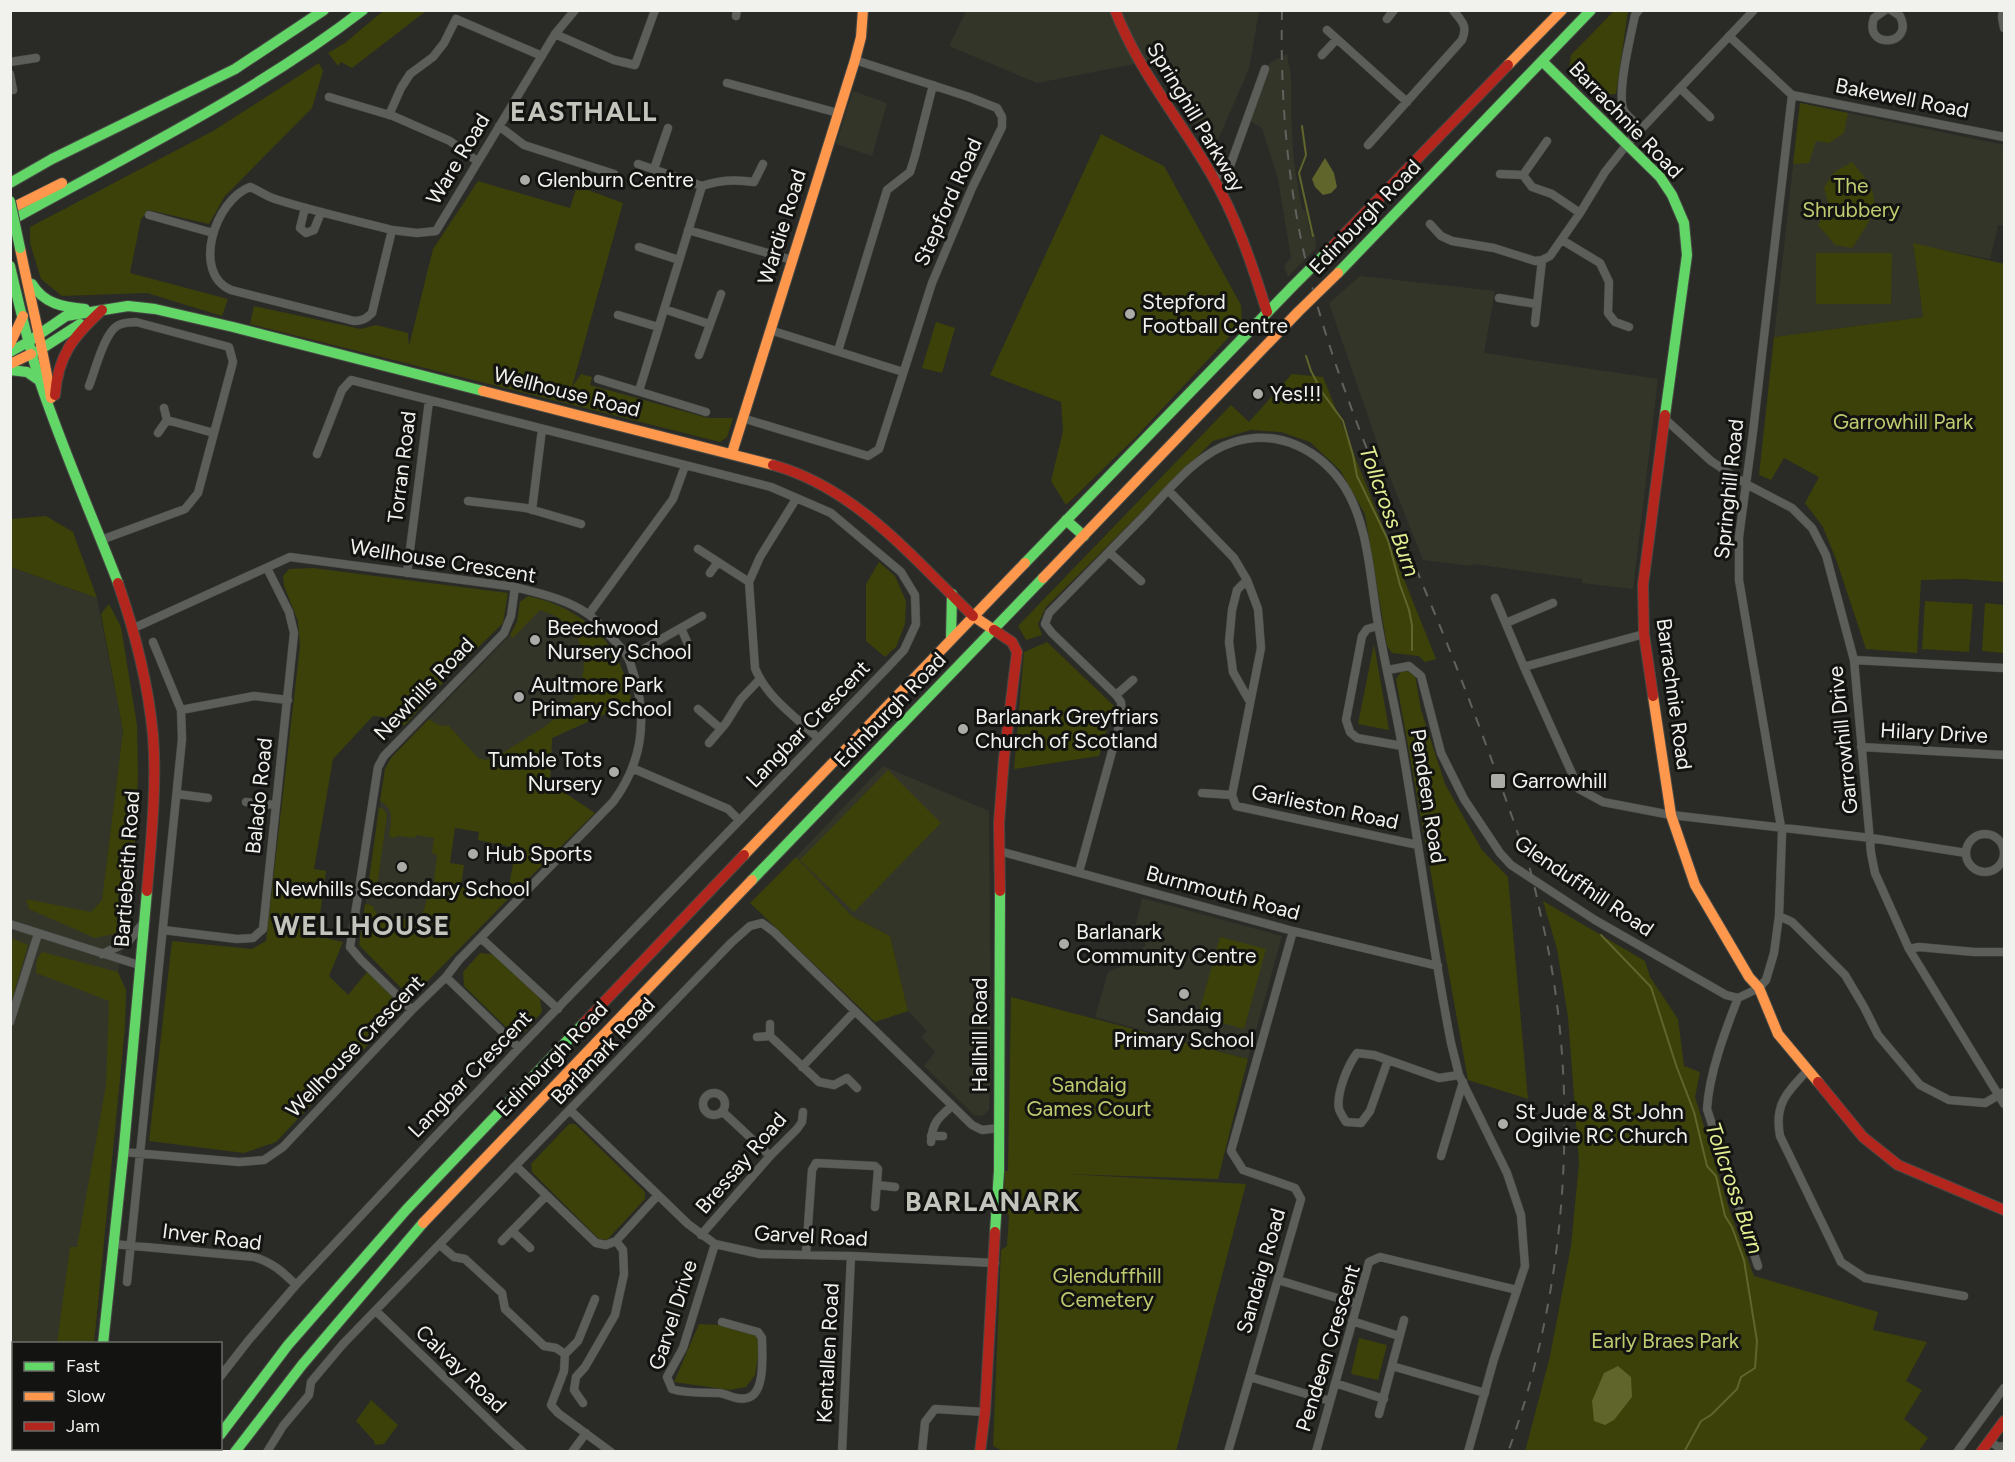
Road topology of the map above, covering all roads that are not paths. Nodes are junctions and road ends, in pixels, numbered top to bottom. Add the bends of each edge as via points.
1 (324, 10) edge
2 (363, 10) edge
3 (575, 10) edge
4 (655, 10) edge
5 (863, 10) edge
6 (1115, 10) edge
7 (1394, 10) edge
8 (1453, 10) edge
9 (1562, 10) edge
10 (1591, 10) edge
11 (1639, 10) edge
12 (1754, 10) edge
13 (1885, 10) edge
14 (2003, 10) edge
15 (1892, 11) edge
16 (1387, 19) dead end
17 (2004, 28) edge
18 (1327, 30) dead end
19 (555, 34) junction
20 (1729, 36) junction
21 (1337, 39) junction
22 (1528, 48) junction
23 (1323, 55) dead end
24 (542, 56) junction
25 (36, 58) dead end
26 (855, 60) junction
27 (1542, 61) junction
28 (10, 62) edge
29 (1264, 69) dead end
30 (10, 74) edge
31 (727, 83) dead end
32 (933, 85) junction
33 (1680, 88) junction
34 (13, 90) dead end
35 (1792, 95) junction
36 (329, 97) dead end
37 (1407, 102) junction
38 (838, 113) junction
39 (389, 115) junction
40 (1710, 117) dead end
41 (194, 120) junction
42 (499, 126) junction
43 (668, 128) dead end
44 (1641, 128) junction
45 (2004, 137) edge
46 (1547, 141) dead end
47 (86, 142) junction
48 (1628, 144) junction
49 (1368, 145) dead end
50 (477, 160) junction
51 (638, 164) dead end
52 (763, 164) dead end
53 (654, 169) junction
54 (614, 174) dead end
55 (1500, 174) dead end
56 (1523, 175) junction
57 (10, 176) edge
58 (1214, 179) junction
59 (10, 183) edge
60 (702, 186) junction
61 (10, 201) edge
62 (305, 208) junction
63 (10, 209) edge
64 (321, 212) junction
65 (1580, 213) junction
66 (149, 214) dead end
67 (10, 221) edge
68 (1430, 224) dead end
69 (392, 230) junction
70 (688, 230) junction
71 (213, 233) junction
72 (1562, 240) junction
73 (639, 247) dead end
74 (679, 260) junction
75 (792, 260) junction
76 (1542, 260) junction
77 (10, 266) edge
78 (26, 270) junction
79 (721, 294) dead end
80 (1499, 298) dead end
81 (1536, 304) junction
82 (103, 309) junction
83 (664, 309) junction
84 (1267, 312) junction
85 (618, 315) dead end
86 (23, 316) junction
87 (1535, 323) dead end
88 (709, 324) junction
89 (658, 327) junction
90 (1629, 327) dead end
91 (770, 330) junction
92 (1281, 330) junction
93 (38, 334) junction
94 (28, 342) junction
95 (10, 344) edge
96 (42, 350) junction
97 (838, 351) junction
98 (10, 352) edge
99 (31, 354) junction
100 (699, 355) dead end
101 (10, 364) edge
102 (10, 370) edge
103 (903, 372) junction
104 (597, 379) dead end
105 (40, 381) junction
106 (89, 386) dead end
107 (639, 391) junction
108 (429, 401) junction
109 (164, 408) dead end
110 (706, 412) dead end
111 (53, 413) junction
112 (742, 418) junction
113 (1665, 418) junction
114 (167, 420) junction
115 (542, 429) junction
116 (158, 433) dead end
117 (214, 433) junction
118 (732, 453) junction
119 (317, 454) dead end
120 (685, 466) junction
121 (1746, 484) junction
122 (1169, 490) junction
123 (796, 500) junction
124 (468, 501) dead end
125 (532, 510) junction
126 (1066, 520) junction
127 (581, 524) dead end
128 (1084, 537) junction
129 (101, 540) junction
130 (698, 549) dead end
131 (1109, 552) junction
132 (718, 562) junction
133 (267, 568) junction
134 (407, 573) junction
135 (710, 573) dead end
136 (1247, 580) junction
137 (1141, 581) dead end
138 (749, 582) junction
139 (515, 587) junction
140 (952, 594) junction
141 (1495, 598) dead end
142 (1553, 603) dead end
143 (589, 614) junction
144 (702, 616) dead end
145 (973, 616) junction
146 (1506, 623) junction
147 (1378, 626) junction
148 (134, 628) junction
149 (681, 628) junction
150 (994, 630) junction
151 (1644, 634) junction
152 (951, 639) junction
153 (153, 642) dead end
154 (688, 644) dead end
155 (628, 658) junction
156 (1854, 660) junction
157 (1524, 667) junction
158 (2004, 668) edge
159 (1388, 670) junction
160 (759, 680) junction
161 (1133, 680) dead end
162 (1116, 695) junction
163 (288, 700) junction
164 (1250, 702) junction
165 (698, 709) dead end
166 (181, 710) junction
167 (721, 729) junction
168 (818, 738) junction
169 (709, 743) dead end
170 (1402, 746) junction
171 (1861, 747) junction
172 (2004, 754) edge
173 (632, 768) junction
174 (1202, 793) dead end
175 (177, 794) junction
176 (1232, 795) junction
177 (208, 798) dead end
178 (246, 802) dead end
179 (275, 805) junction
180 (1671, 814) junction
181 (739, 820) junction
182 (1781, 827) junction
183 (1871, 838) junction
184 (1418, 845) junction
185 (999, 850) junction
186 (1966, 853) junction
187 (2004, 856) edge
188 (1079, 872) junction
189 (1779, 916) junction
190 (143, 922) junction
191 (10, 924) edge
192 (163, 930) junction
193 (1293, 931) junction
194 (38, 934) junction
195 (482, 939) junction
196 (1910, 949) junction
197 (2004, 952) edge
198 (102, 954) junction
199 (139, 965) junction
200 (1438, 966) junction
201 (446, 977) junction
202 (1760, 988) junction
203 (1738, 998) junction
204 (558, 1009) junction
205 (412, 1010) junction
206 (855, 1011) junction
207 (10, 1022) edge
208 (770, 1024) dead end
209 (757, 1036) dead end
210 (770, 1036) junction
211 (519, 1048) junction
212 (1388, 1060) junction
213 (802, 1067) junction
214 (1808, 1070) junction
215 (1461, 1079) junction
216 (857, 1088) dead end
217 (2002, 1094) edge
218 (2004, 1104) edge
219 (952, 1106) junction
220 (570, 1110) junction
221 (723, 1112) dead end
222 (803, 1112) dead end
223 (999, 1128) junction
224 (944, 1136) dead end
225 (123, 1152) junction
226 (140, 1153) junction
227 (770, 1156) junction
228 (1441, 1156) dead end
229 (516, 1166) junction
230 (877, 1185) junction
231 (896, 1187) dead end
232 (658, 1195) junction
233 (546, 1196) junction
234 (875, 1208) dead end
235 (2004, 1210) edge
236 (512, 1231) junction
237 (701, 1235) junction
238 (502, 1241) dead end
239 (616, 1241) junction
240 (114, 1244) junction
241 (715, 1244) junction
242 (131, 1245) junction
243 (440, 1245) junction
244 (530, 1248) dead end
245 (806, 1254) junction
246 (851, 1256) junction
247 (995, 1263) junction
248 (1758, 1266) dead end
249 (1278, 1280) junction
250 (127, 1282) dead end
251 (296, 1286) junction
252 (1517, 1290) junction
253 (1964, 1296) dead end
254 (595, 1299) dead end
255 (1357, 1304) junction
256 (376, 1311) junction
257 (1404, 1320) dead end
258 (722, 1322) dead end
259 (1352, 1322) junction
260 (1399, 1336) junction
261 (103, 1342) edge
262 (565, 1354) junction
263 (1392, 1366) junction
264 (222, 1374) edge
265 (1250, 1377) junction
266 (1335, 1383) junction
267 (2004, 1388) edge
268 (1485, 1393) junction
269 (1384, 1399) junction
270 (1330, 1401) junction
271 (583, 1403) dead end
272 (985, 1412) junction
273 (1379, 1414) dead end
274 (2004, 1421) edge
275 (222, 1432) edge
276 (585, 1433) junction
277 (1990, 1441) junction
278 (2004, 1446) edge
279 (1318, 1451) edge
280 (235, 1452) edge
281 (267, 1452) edge
282 (523, 1452) edge
283 (572, 1452) edge
284 (611, 1452) edge
285 (842, 1452) edge
286 (922, 1452) edge
287 (980, 1452) edge
288 (1228, 1452) edge
289 (1468, 1452) edge
290 (1957, 1452) edge
291 (1981, 1452) edge

1 - 47 main road via 235,69
2 - 41 main road via 280,69
3 - 19 street, Ware Road
4 - 19 street via 635,65
5 - 26 main road, Wardie Road
6 - 58 main road, Springhill Parkway via 1143,69
7 - 16 street
8 - 37 street via 1466,31 1462,40
9 - 22 main road, Edinburgh Road
10 - 27 main road, Edinburgh Road
11 - 44 street via 1628,49 1621,101 1625,113
12 - 20 street
13 - 15 street via 1874,18 1873,28 1877,37 1886,41 1900,35 1903,26 1900,16
14 - 17 street
18 - 21 street
19 - 24 street, Ware Road
20 - 33 street
20 - 35 street
21 - 23 street
21 - 37 street
22 - 27 main road, Barrachnie Road
22 - 84 main road, Edinburgh Road, bridge
24 - 39 street via 456,19 433,57 410,74 400,88
24 - 42 street, Ware Road
25 - 28 street
26 - 32 street, Stepford Road
26 - 38 main road, Wardie Road
27 - 48 main road, Barrachnie Road
27 - 92 main road, Edinburgh Road, bridge
29 - 58 street via 1230,166
30 - 34 street
31 - 38 street
32 - 97 street via 910,172 887,190
32 - 103 street, Stepford Road via 997,108 1002,127 932,283
33 - 40 street
33 - 44 street
35 - 45 street, Bakewell Road
35 - 121 street, Springhill Road
36 - 39 street
37 - 49 street
38 - 75 main road, Wardie Road
39 - 50 street via 450,141
41 - 63 main road
41 - 67 main road
42 - 50 street, Ware Road
42 - 54 street via 524,145
43 - 53 street
44 - 48 street
46 - 56 street
47 - 57 main road
47 - 59 main road
48 - 65 street
48 - 113 main road, Barrachnie Road via 1660,177 1684,223 1687,255
50 - 69 street, Ware Road via 436,231
51 - 53 street
52 - 60 street via 754,182 715,181
53 - 60 street
55 - 56 street
56 - 65 street via 1532,186
58 - 84 main road, Springhill Parkway via 1243,242
60 - 70 street
61 - 78 main road, Bartiebeith Road, bridge
62 - 64 street, Ware Road
62 - 64 street via 300,228 306,233 314,230
62 - 71 street, Ware Road via 250,187 222,213
64 - 69 street, Ware Road
65 - 72 street
66 - 71 street
68 - 76 street via 1441,237
69 - 71 street via 372,313 361,321 221,286 211,262
70 - 74 street
70 - 75 street
72 - 76 street
72 - 90 street via 1600,263 1609,282 1608,313 1615,322
73 - 74 street
74 - 83 street
75 - 91 main road, Wardie Road
76 - 81 street
77 - 86 main road, Bartiebeith Road
78 - 82 main road via 36,292 47,302
78 - 93 main road, Bartiebeith Road
79 - 88 street
80 - 81 street
81 - 87 street
82 - 93 main road, Wellhouse Road via 66,316
82 - 96 main road, Wellhouse Road
82 - 111 main road via 70,341 61,359
82 - 118 main road, Wellhouse Road via 155,309
83 - 88 street
83 - 89 street
84 - 92 main road, Springhill Parkway
84 - 126 main road, Edinburgh Road
85 - 89 street
86 - 94 main road, Bartiebeith Road
86 - 95 main road
88 - 100 street
89 - 107 street
91 - 97 street
91 - 112 main road, Wardie Road
92 - 128 main road, Edinburgh Road
93 - 94 main road, Wellhouse Road
93 - 96 main road, Bartiebeith Road
94 - 98 main road, Wellhouse Road
94 - 99 main road, Bartiebeith Road
96 - 99 main road, Wellhouse Road
96 - 111 main road, Bartiebeith Road
97 - 103 street
99 - 101 main road, Wellhouse Road
99 - 105 main road, Bartiebeith Road
102 - 105 main road via 27,372
103 - 112 street, Stepford Road via 879,449 868,456
104 - 107 street
105 - 111 main road, Bartiebeith Road
106 - 117 street via 108,336 123,323 136,322 229,347 233,362
107 - 110 street
108 - 115 street, Langbar Crescent
108 - 119 street, Langbar Crescent via 351,380 342,390
108 - 134 street, Torran Road
109 - 114 street
111 - 129 main road, Bartiebeith Road
112 - 118 main road, Wardie Road
113 - 121 street, Garrowhill Drive via 1711,461
113 - 151 main road, Barrachnie Road via 1643,585
114 - 116 street
114 - 117 street
115 - 120 street, Langbar Crescent
115 - 125 street
117 - 129 street via 198,494 185,509
118 - 140 main road, Wellhouse Road via 810,478 865,512
120 - 123 street, Langbar Crescent via 771,488
120 - 143 street via 673,499
121 - 156 street, Garrowhill Drive via 1792,508 1812,528 1826,555
121 - 182 street, Springhill Road via 1739,537 1739,580
122 - 131 street, Pendeen Road
122 - 136 street, Garlieston Road via 1234,558
122 - 147 street, Pendeen Road via 1217,448 1236,441 1282,438 1305,449 1328,465 1359,515
123 - 138 street
123 - 168 street, Langbar Crescent via 831,513 901,572 915,595 916,624 904,650
124 - 125 street
125 - 127 street
126 - 128 main road
126 - 145 main road, Edinburgh Road
128 - 150 main road, Edinburgh Road
129 - 148 main road, Bartiebeith Road
130 - 132 street
131 - 137 street
131 - 162 street, Pendeen Road via 1049,613 1045,624
132 - 135 street
132 - 138 street
133 - 134 street, Wellhouse Crescent via 290,557
133 - 148 street, Wellhouse Crescent
133 - 163 street, Balado Road via 289,612 294,633
134 - 139 street, Wellhouse Crescent
136 - 164 street, Garlieston Road via 1258,609 1261,648
136 - 164 street via 1237,590 1229,642 1233,672
138 - 160 street
139 - 143 street, Wellhouse Crescent via 550,596
139 - 205 street, Newhills Road via 504,633 384,756 378,767 350,947
140 - 145 main road, Wellhouse Road
140 - 152 main road
141 - 146 street
142 - 146 street
143 - 155 street, Wellhouse Crescent
144 - 149 street
145 - 150 main road, Wellhouse Road
145 - 152 main road, Edinburgh Road
146 - 157 street
147 - 159 street, Pendeen Road
147 - 170 street via 1367,629 1362,636 1346,720 1357,738
148 - 190 main road, Bartiebeith Road via 153,736 153,799
149 - 154 street
149 - 155 street
150 - 185 main road, Hallhill Road via 1012,642 1017,652 1004,758
150 - 280 main road, Edinburgh Road via 420,1226 302,1365
151 - 157 street
151 - 180 main road, Barrachnie Road
152 - 275 main road, Edinburgh Road via 406,1210 288,1345
153 - 166 street, Bartiebeith Road
155 - 173 street, Wellhouse Crescent via 639,692 642,729
156 - 158 street
156 - 171 street, Garrowhill Drive
157 - 180 street via 1579,789 1604,802
159 - 170 street, Pendeen Road
159 - 203 street, Glenduffhill Road via 1409,666 1421,676 1441,753 1464,799 1511,865 1595,920 1714,989
160 - 167 street
160 - 168 street
161 - 162 street
162 - 188 street via 1122,715
163 - 166 street via 254,696
163 - 179 street, Balado Road
164 - 176 street, Garlieston Road
165 - 167 street
166 - 175 street, Bartiebeith Road
167 - 169 street
168 - 181 street, Langbar Crescent
170 - 184 street, Pendeen Road
171 - 172 street, Hilary Drive
171 - 183 street, Garrowhill Drive
173 - 181 street via 728,809
173 - 195 street, Wellhouse Crescent via 613,802
174 - 176 street, Garlieston Road
175 - 177 street
175 - 192 street, Bartiebeith Road
176 - 184 street, Garlieston Road via 1236,806 1247,810
178 - 179 street
179 - 192 street, Balado Road via 263,929 253,938 237,939
180 - 182 street
180 - 202 main road, Barrachnie Road via 1695,885 1749,977
181 - 204 street, Langbar Crescent
182 - 183 street
182 - 189 street, Springhill Road
183 - 186 street
183 - 196 street, Garrowhill Drive via 1875,873
184 - 200 street, Pendeen Road
185 - 188 street, Burnmouth Road
185 - 223 main road, Hallhill Road
186 - 187 street via 1970,865 1980,872 1993,871
186 - 187 street via 1975,836 1987,833 1998,838
188 - 193 street, Burnmouth Road
189 - 202 street, Springhill Road via 1767,980
189 - 217 street via 1792,922 1845,975 1878,1035 1920,1085 1949,1100 1985,1103
190 - 198 street via 128,942
190 - 199 main road, Bartiebeith Road
191 - 194 street
192 - 226 street, Bartiebeith Road
193 - 200 street, Burnmouth Road
193 - 249 street, Sandaig Road via 1231,1150 1243,1170 1294,1188 1301,1199
194 - 198 street
194 - 207 street
195 - 201 street, Wellhouse Crescent
195 - 204 street
196 - 197 street via 1919,946
196 - 217 street, Garrowhill Drive
198 - 199 street
199 - 225 main road, Bartiebeith Road
200 - 215 street, Pendeen Road
201 - 205 street, Wellhouse Crescent
201 - 211 street
202 - 203 street
202 - 214 main road, Barrachnie Road via 1778,1034
203 - 248 street via 1708,1094 1707,1109
204 - 211 street, Langbar Crescent
205 - 226 street, Wellhouse Crescent via 283,1147 264,1160 239,1162
206 - 213 street
206 - 219 street, Barlanark Road
206 - 220 street, Barlanark Road via 774,932 762,923 750,926
208 - 210 street
209 - 210 street
210 - 213 street
211 - 251 street, Langbar Crescent
212 - 212 street via 1357,1053 1350,1062 1341,1086 1339,1108 1346,1122 1361,1122 1370,1111
212 - 215 street via 1439,1077
213 - 216 street via 819,1082 834,1085 847,1078
214 - 235 main road, Barrachnie Road via 1863,1137 1898,1165
214 - 253 street via 1789,1090 1777,1120 1780,1136 1841,1262 1865,1278
215 - 228 street
215 - 252 street, Pendeen Road via 1508,1173 1521,1215 1524,1266
217 - 218 street, Garrowhill Drive
219 - 223 street, Barlanark Road via 982,1130
219 - 224 street via 931,1129 931,1139
220 - 229 street, Barlanark Road
220 - 232 street, Garvel Road
221 - 227 street
222 - 227 street, Bressay Road via 802,1122
223 - 247 main road, Hallhill Road
225 - 226 street, Wellhouse Crescent
225 - 240 main road, Bartiebeith Road
226 - 242 street, Bartiebeith Road
227 - 237 street, Bressay Road
229 - 233 street
229 - 243 street, Barlanark Road
230 - 231 street
230 - 234 street
230 - 245 street via 875,1166 816,1163 812,1170
232 - 237 street, Garvel Road
232 - 239 street
233 - 236 street
233 - 239 street via 596,1243
236 - 238 street
236 - 244 street
237 - 241 street, Garvel Road
239 - 271 street via 623,1250 624,1274 615,1315 576,1377 574,1390
240 - 242 street, Inver Road
240 - 261 main road, Bartiebeith Road
241 - 245 street, Garvel Road via 760,1254
241 - 258 street, Garvel Drive via 683,1348 667,1377 672,1389 737,1399 756,1393 762,1338 758,1332
242 - 250 street, Bartiebeith Road
242 - 251 street, Inver Road via 254,1257 281,1270
243 - 256 street, Barlanark Road
243 - 262 street via 454,1257 465,1259 502,1293 505,1309 543,1346
245 - 246 street, Garvel Road
246 - 247 street, Garvel Road
246 - 285 street, Kentallen Road
247 - 272 main road, Hallhill Road
249 - 255 street
249 - 265 street, Sandaig Road
251 - 264 street, Langbar Crescent
252 - 255 street, Pendeen Crescent via 1380,1257 1369,1262
252 - 268 street, Pendeen Road
254 - 262 street via 578,1341
255 - 259 street, Pendeen Crescent
256 - 281 street, Barlanark Road via 311,1382 309,1395
256 - 282 street, Calvay Road
257 - 260 street
259 - 260 street
259 - 266 street, Pendeen Crescent
260 - 263 street
262 - 276 street via 564,1371 551,1405
263 - 268 street
263 - 269 street
265 - 270 street
265 - 288 street, Sandaig Road
266 - 269 street
266 - 270 street, Pendeen Crescent
267 - 290 street
268 - 289 street, Pendeen Road
269 - 273 street
270 - 279 street, Pendeen Crescent
272 - 286 street via 935,1409 925,1422
272 - 287 main road, Hallhill Road
274 - 277 main road
276 - 283 street
276 - 284 street
277 - 278 street
277 - 291 main road

